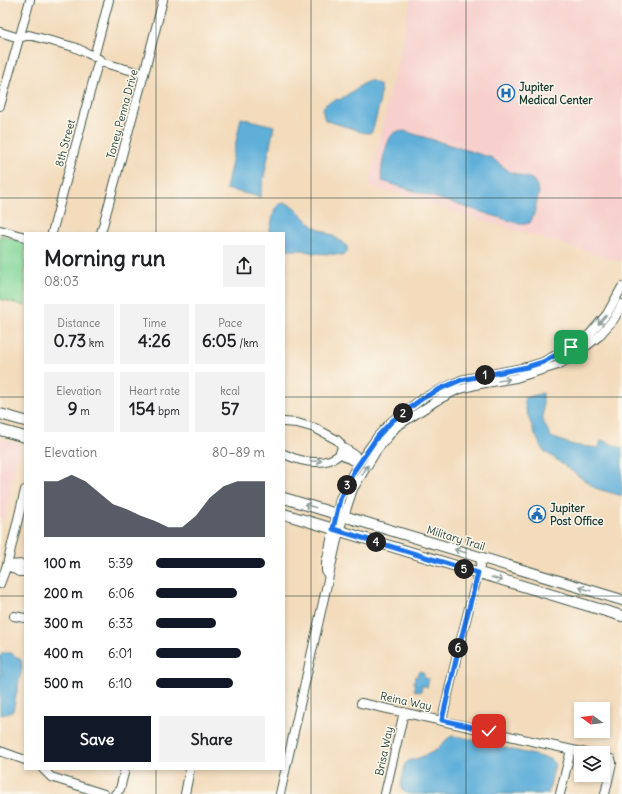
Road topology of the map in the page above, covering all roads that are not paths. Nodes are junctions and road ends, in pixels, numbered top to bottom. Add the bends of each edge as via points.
1 (30, 0) edge
2 (109, 0) edge
3 (163, 0) edge
4 (0, 32) edge
5 (19, 38) junction
6 (97, 58) junction
7 (144, 74) junction
8 (0, 106) edge
9 (0, 230) edge
10 (52, 232) edge
11 (101, 232) edge
12 (24, 237) edge
13 (622, 287) edge
14 (622, 304) edge
15 (0, 414) edge
16 (24, 421) edge
17 (285, 422) edge
18 (0, 430) edge
19 (24, 437) edge
20 (341, 450) junction
21 (285, 454) edge
22 (359, 462) junction
23 (24, 494) edge
24 (285, 498) edge
25 (285, 514) edge
26 (340, 516) junction
27 (336, 530) junction
28 (482, 558) junction
29 (24, 564) edge
30 (6, 565) junction
31 (24, 572) edge
32 (478, 573) junction
33 (0, 584) edge
34 (622, 600) edge
35 (14, 616) dead end
36 (622, 616) edge
37 (24, 618) edge
38 (361, 703) dead end
39 (404, 712) junction
40 (442, 720) junction
41 (571, 750) junction
42 (0, 751) edge
43 (574, 751) edge
44 (610, 758) edge
45 (24, 760) edge
46 (44, 770) edge
47 (125, 770) edge
48 (190, 770) edge
49 (610, 772) edge
50 (608, 782) edge
51 (104, 794) edge
52 (116, 794) edge
53 (185, 794) edge
54 (280, 794) edge
55 (386, 794) edge
56 (560, 794) edge
57 (605, 794) edge

1 - 5 street
2 - 6 street, 8th Street
3 - 7 street, Toney Penna Drive
4 - 5 street
5 - 6 street via 29,35 38,37 74,47
5 - 8 street
6 - 7 street via 104,63
6 - 10 street, 8th Street
7 - 11 street, Toney Penna Drive
9 - 12 street
13 -> 22 street via 607,314 589,335 571,347 543,362 461,380 423,398 392,421
26 -> 14 street via 377,450 396,427 457,390 516,378 558,365 598,337 614,319
15 - 16 main road
17 - 20 street via 315,428 337,440
18 - 19 main road
21 -> 20 street via 312,462 326,461 337,457
20 - 22 street via 351,460
22 - 26 street via 340,499
23 - 30 street
26 -> 24 main road, Military Trail
25 - 27 main road
26 - 27 street
28 -> 26 main road, Military Trail
27 - 32 main road
27 - 54 street via 329,576
28 - 32 street
34 -> 28 main road, Military Trail
29 - 30 street
30 - 31 street
30 - 33 street
32 -> 36 main road
32 - 40 street
35 - 37 street
38 - 39 street, Reina Way
39 - 40 street, Reina Way
39 - 55 street, Brisa Way
40 - 41 street, Reina Way
41 - 43 street, Reina Way
41 - 56 street
42 - 45 street
44 - 49 street
46 - 51 street via 51,778
47 - 52 street via 120,789
48 - 53 street
50 - 57 street

